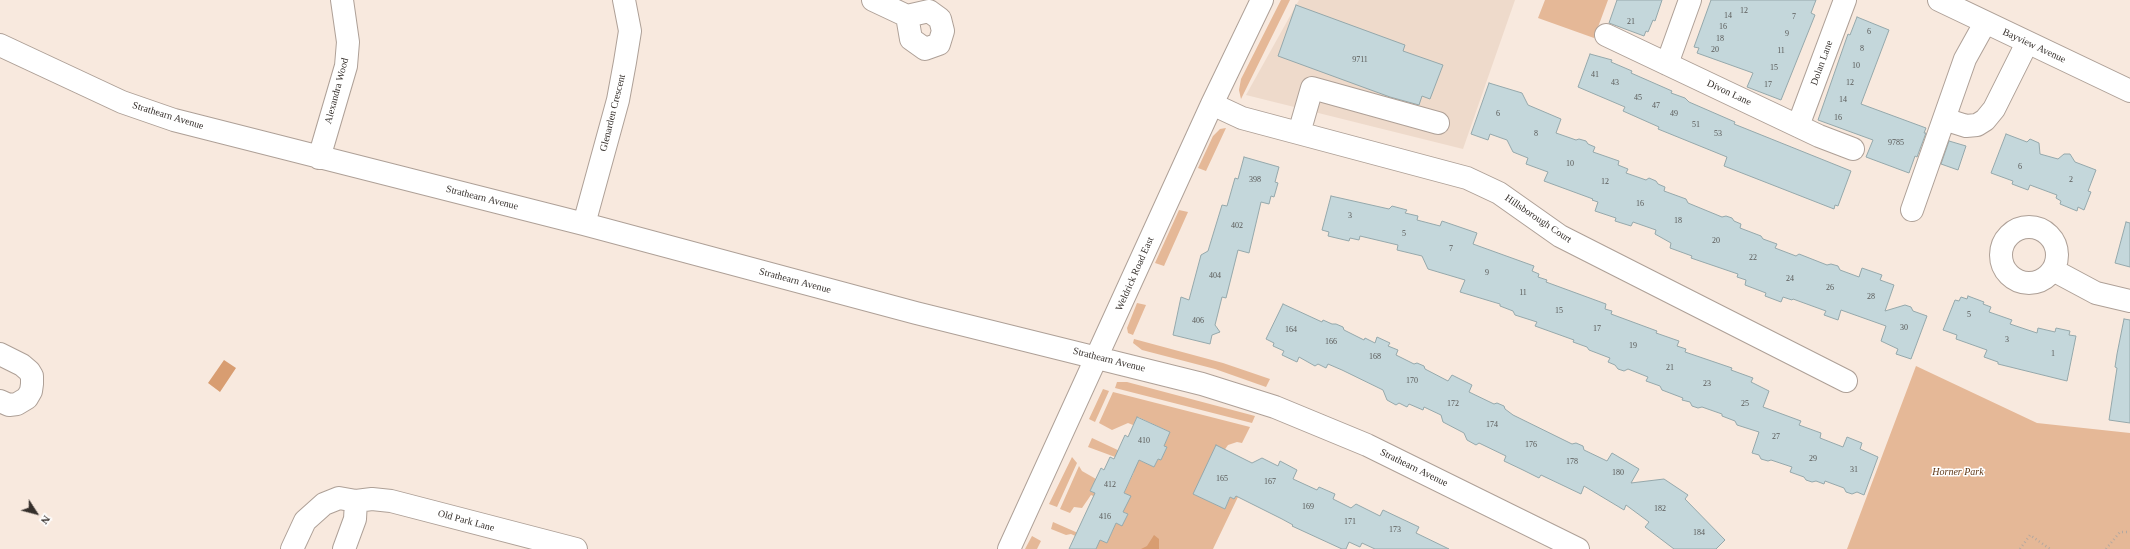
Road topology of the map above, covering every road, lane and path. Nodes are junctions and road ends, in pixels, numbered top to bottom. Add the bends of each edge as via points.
1 (342, 0) edge
2 (624, 0) edge
3 (873, 0) edge
4 (1262, 0) edge
5 (1690, 0) edge
6 (1845, 0) edge
7 (1939, 0) edge
8 (907, 16) dead end
9 (1985, 23) junction
10 (1606, 35) dead end
11 (2027, 43) junction
12 (0, 45) edge
13 (1667, 64) junction
14 (2130, 91) edge
15 (1212, 104) junction
16 (1944, 119) junction
17 (1438, 123) dead end
18 (1798, 126) junction
19 (1299, 133) junction
20 (1853, 149) dead end
21 (320, 158) junction
22 (1912, 210) dead end
23 (584, 224) junction
24 (2053, 270) dead end
25 (2130, 301) edge
26 (0, 354) edge
27 (1097, 357) junction
28 (1846, 381) dead end
29 (0, 402) edge
30 (356, 500) junction
31 (2130, 532) edge
32 (292, 549) edge
33 (344, 549) edge
34 (576, 549) edge
35 (1009, 549) edge
36 (1578, 549) edge
37 (2020, 549) edge
38 (2050, 549) edge
39 (2106, 549) edge

1 - 21 street, Alexandra Wood via 348,42 346,66
2 - 23 street, Glenarden Crescent via 630,31 626,62
3 - 8 street
4 - 15 street, Weldrick Road East
5 - 13 street
6 - 18 street, Dolan Lane
7 - 9 street, Bayview Avenue
9 - 11 street, Bayview Avenue
9 - 16 street via 1964,59
10 - 13 street, Divon Lane
11 - 14 street, Bayview Avenue
11 - 16 street via 1994,109 1985,120 1976,125 1966,126
12 - 21 street, Strathearn Avenue via 122,102 174,120
13 - 18 street, Divon Lane
15 - 19 street, Hillsborough Court via 1242,118
15 - 27 street, Weldrick Road East
16 - 22 street
17 - 19 street via 1312,88
18 - 20 street, Divon Lane
19 - 28 street, Hillsborough Court via 1467,178 1499,193 1560,236
21 - 23 street, Strathearn Avenue
23 - 27 street, Strathearn Avenue via 916,313
24 - 25 street via 2096,293
26 - 29 street via 29,371 32,384 27,398 17,404
27 - 35 street, Weldrick Road East
27 - 36 street, Strathearn Avenue via 1202,384 1320,424
30 - 32 street, Old Park Lane via 339,498 324,504 305,522
30 - 33 street via 355,519
30 - 34 street, Old Park Lane via 391,501
31 - 39 path via 2120,532
37 - 38 path via 2030,535

